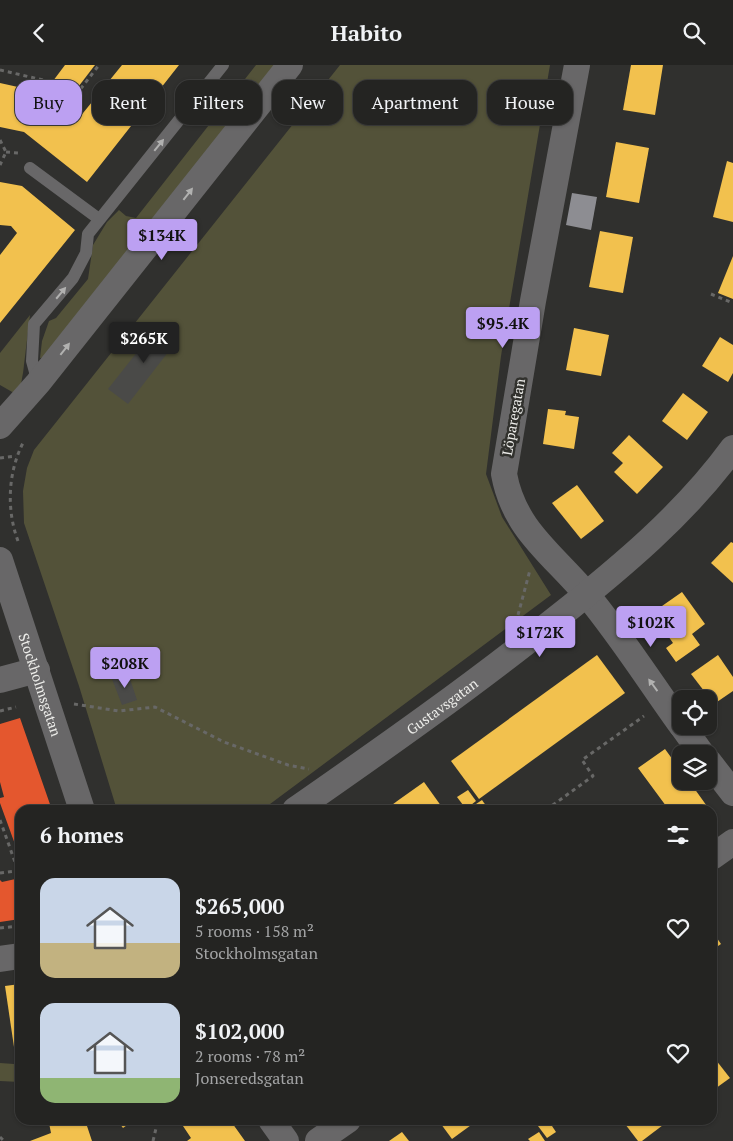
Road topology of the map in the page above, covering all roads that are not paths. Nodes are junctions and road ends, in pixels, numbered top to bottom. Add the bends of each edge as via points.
1 (223, 65) edge
2 (290, 65) edge
3 (577, 65) edge
4 (30, 168) dead end
5 (99, 219) junction
6 (38, 383) junction
7 (0, 426) edge
8 (733, 448) edge
9 (0, 560) edge
10 (587, 595) junction
11 (38, 670) junction
12 (0, 680) edge
13 (672, 712) edge
14 (717, 772) edge
15 (733, 793) edge
16 (80, 805) edge
17 (302, 805) edge
18 (733, 842) edge
19 (717, 853) edge
20 (15, 958) edge
21 (0, 959) edge
22 (275, 1125) edge
23 (341, 1125) edge
24 (286, 1141) edge
25 (318, 1141) edge

5 -> 1 lane
6 -> 2 street
3 - 10 street, Löparegatan via 504,474 511,502 537,542
4 - 5 lane
6 -> 5 lane via 32,361 34,324 73,279 86,253 88,234
6 - 7 street
8 - 10 street, Gustavsgatan via 690,500
9 - 11 street, Stockholmsgatan
13 -> 10 street, Löparegatan
10 - 17 street, Gustavsgatan via 508,658
11 - 12 street
11 - 16 street, Stockholmsgatan
14 - 15 street
18 - 19 street
20 - 21 street
22 - 24 street
23 - 25 street

